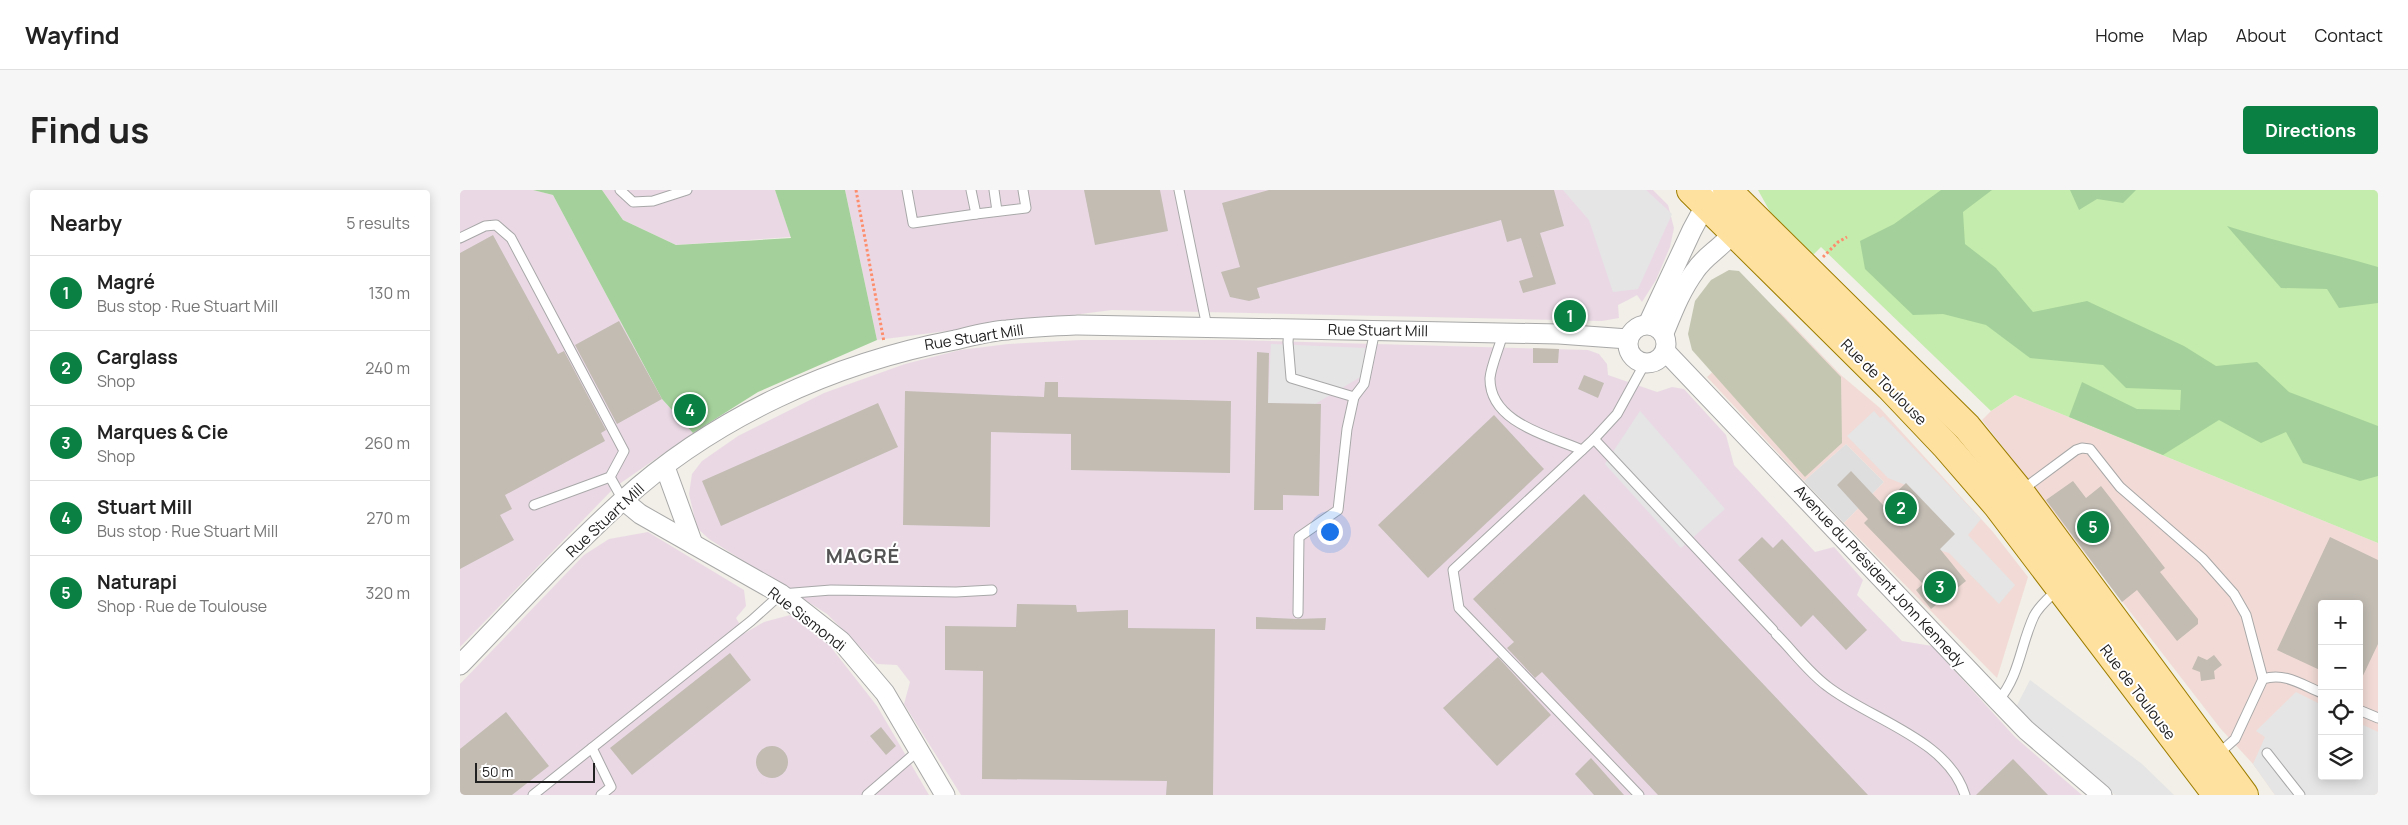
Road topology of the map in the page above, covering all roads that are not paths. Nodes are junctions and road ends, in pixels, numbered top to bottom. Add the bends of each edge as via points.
1 (620, 190) edge
2 (687, 190) edge
3 (907, 190) edge
4 (971, 190) edge
5 (994, 190) edge
6 (1023, 190) edge
7 (1179, 190) edge
8 (1719, 196) edge
9 (997, 211) junction
10 (976, 214) junction
11 (1733, 234) junction
12 (460, 238) edge
13 (1207, 327) junction
14 (1289, 328) junction
15 (1375, 330) junction
16 (1503, 333) junction
17 (1659, 336) junction
18 (1628, 339) junction
19 (1645, 363) junction
20 (1354, 398) junction
21 (1594, 439) junction
22 (1582, 450) junction
23 (664, 467) junction
24 (610, 476) junction
25 (2020, 492) junction
26 (623, 500) junction
27 (534, 505) dead end
28 (693, 544) junction
29 (2091, 588) junction
30 (2059, 589) junction
31 (992, 590) dead end
32 (780, 594) junction
33 (1298, 613) dead end
34 (460, 666) edge
35 (2263, 679) junction
36 (2318, 691) edge
37 (1998, 701) junction
38 (2363, 712) edge
39 (2378, 718) edge
40 (916, 744) junction
41 (592, 748) junction
42 (2266, 753) dead end
43 (2207, 763) junction
44 (533, 795) edge
45 (601, 795) edge
46 (867, 795) edge
47 (945, 795) edge
48 (1639, 795) edge
49 (1965, 795) edge
50 (2102, 795) edge
51 (2217, 795) edge
52 (2244, 795) edge
53 (2300, 795) edge

1 - 2 lane via 633,202 653,201
3 - 10 lane via 913,223
4 - 10 lane
5 - 9 lane
6 - 9 lane via 1026,208
7 - 13 lane
8 - 11 main road, Rue de Toulouse
8 - 17 street
8 - 25 main road, Rue de Toulouse via 1808,272 1967,427
9 - 10 lane
11 - 17 street via 1696,269
11 - 30 main road, Rue de Toulouse via 1946,446 1997,505
12 - 24 lane via 485,226 496,225 511,238 624,451
13 - 14 street, Rue Stuart Mill
13 - 23 street, Rue Stuart Mill via 1078,325 1005,330 887,354 832,374 754,410
14 - 15 street, Rue Stuart Mill
14 - 20 lane via 1291,378
15 - 16 street, Rue Stuart Mill
15 - 20 lane via 1364,384
16 - 18 street, Rue Stuart Mill via 1577,334
16 - 22 lane via 1490,378 1499,407 1513,420
17 - 18 street via 1635,328
17 - 19 street via 1657,360
17 - 37 street, Avenue du Président John Kennedy
18 - 19 street via 1634,357
19 - 21 lane via 1617,414
20 - 33 lane via 1347,429 1338,510 1299,537
21 - 22 lane
21 - 49 lane via 1828,687 1942,758
22 - 48 lane via 1453,570 1459,608
23 - 26 street, Rue Stuart Mill
23 - 28 street
24 - 26 lane
24 - 27 lane
25 - 29 main road, Rue de Toulouse
25 - 35 lane via 2076,450 2090,449 2120,487 2203,559 2234,594 2246,615
26 - 28 street, Rue Sismondi via 640,514
26 - 34 street, Rue Stuart Mill
28 - 32 street, Rue Sismondi
29 - 30 street
29 - 43 main road, Rue de Toulouse
30 - 37 lane via 2034,615 2010,687
30 - 43 main road, Rue de Toulouse
31 - 32 lane via 831,590
32 - 40 street, Rue Sismondi via 841,641 885,693
32 - 41 lane via 751,621
35 - 36 lane via 2284,677
35 - 43 lane via 2235,739
37 - 50 street, Avenue du Président John Kennedy via 2026,730
38 - 39 lane
40 - 46 lane via 893,772
40 - 47 street, Rue Sismondi
41 - 44 lane
41 - 45 lane via 611,787
42 - 53 lane
43 - 51 main road, Rue de Toulouse
43 - 52 main road, Rue de Toulouse

